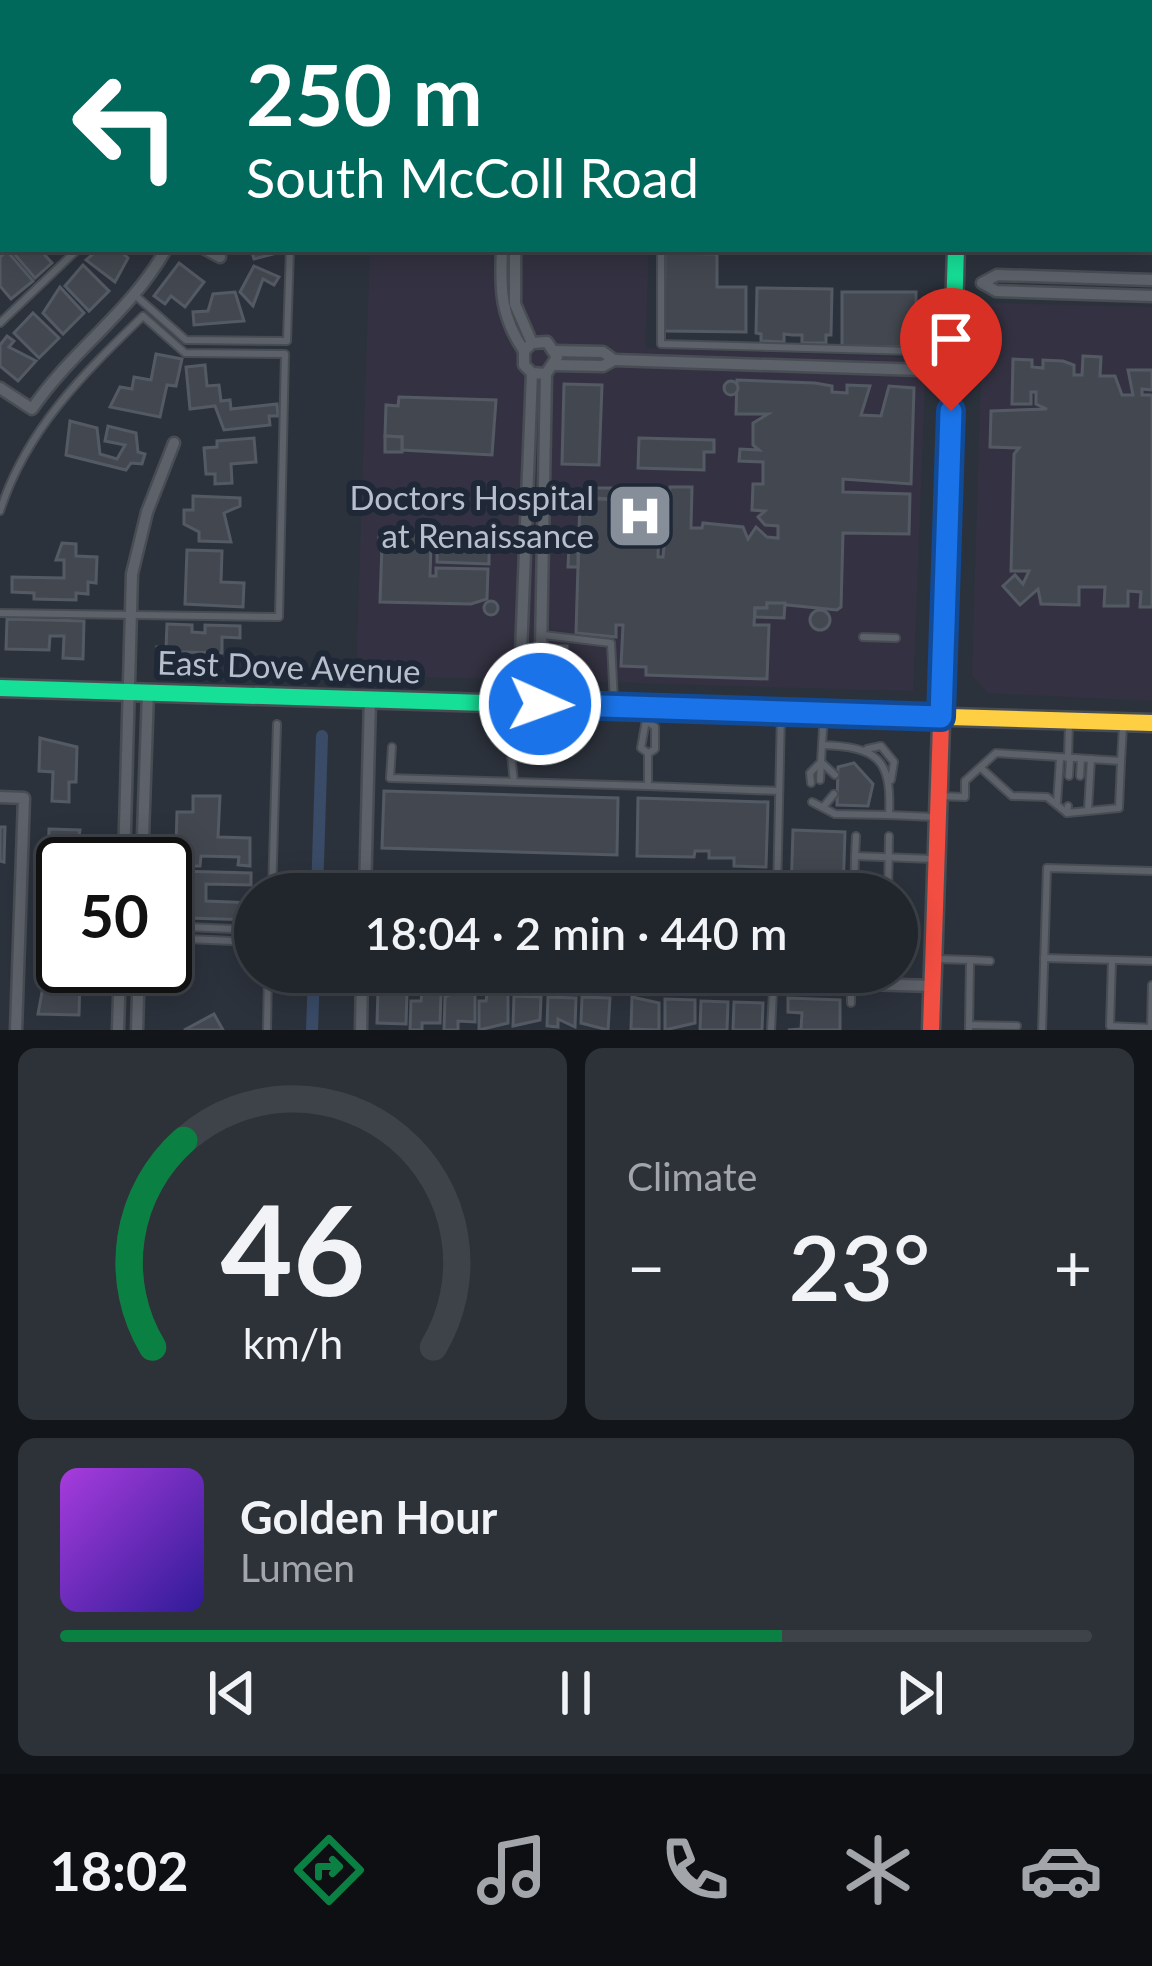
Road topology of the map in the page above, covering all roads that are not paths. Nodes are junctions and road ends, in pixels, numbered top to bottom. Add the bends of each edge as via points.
1 (76, 252) edge
2 (164, 252) edge
3 (211, 252) edge
4 (290, 252) edge
5 (502, 252) edge
6 (514, 252) edge
7 (661, 252) edge
8 (956, 252) edge
9 (220, 257) dead end
10 (1141, 280) edge
11 (955, 282) junction
12 (982, 283) junction
13 (507, 295) junction
14 (136, 296) junction
15 (1141, 296) edge
16 (0, 323) edge
17 (661, 344) junction
18 (743, 346) junction
19 (528, 347) junction
20 (824, 349) junction
21 (914, 351) dead end
22 (661, 362) junction
23 (742, 364) junction
24 (547, 366) junction
25 (823, 366) junction
26 (952, 370) junction
27 (0, 388) edge
28 (174, 442) dead end
29 (0, 511) edge
30 (532, 594) junction
31 (0, 613) edge
32 (132, 614) junction
33 (523, 634) junction
34 (537, 634) junction
35 (863, 637) dead end
36 (896, 638) dead end
37 (0, 688) edge
38 (139, 692) junction
39 (370, 699) junction
40 (540, 704) junction
41 (614, 707) junction
42 (516, 709) junction
43 (781, 712) junction
44 (824, 713) junction
45 (648, 715) junction
46 (941, 717) junction
47 (1070, 721) junction
48 (1123, 722) junction
49 (1152, 723) edge
50 (277, 724) dead end
51 (822, 746) junction
52 (392, 747) dead end
53 (1066, 758) junction
54 (1081, 759) junction
55 (1091, 760) junction
56 (1121, 761) junction
57 (821, 762) junction
58 (980, 768) junction
59 (1069, 776) dead end
60 (1080, 776) dead end
61 (369, 777) junction
62 (390, 778) junction
63 (514, 782) junction
64 (648, 786) junction
65 (779, 791) junction
66 (939, 796) junction
67 (0, 797) edge
68 (823, 799) dead end
69 (1057, 803) junction
70 (1088, 810) junction
71 (890, 815) junction
72 (938, 818) junction
73 (856, 836) dead end
74 (889, 836) dead end
75 (126, 837) edge
76 (142, 837) edge
77 (855, 856) junction
78 (888, 857) junction
79 (937, 859) junction
80 (1152, 871) edge
81 (273, 873) edge
82 (366, 873) edge
83 (777, 873) edge
84 (855, 873) edge
85 (888, 873) edge
86 (192, 927) edge
87 (234, 928) edge
88 (192, 939) edge
89 (234, 941) edge
90 (0, 952) edge
91 (19, 953) junction
92 (1044, 958) junction
93 (934, 959) junction
94 (970, 960) junction
95 (1112, 960) junction
96 (990, 961) dead end
97 (1152, 961) edge
98 (918, 985) edge
99 (933, 986) junction
100 (1152, 986) edge
101 (119, 993) edge
102 (138, 993) edge
103 (268, 993) edge
104 (362, 993) edge
105 (773, 993) edge
106 (851, 993) edge
107 (851, 1003) dead end
108 (1017, 1026) dead end
109 (969, 1028) edge
110 (1152, 1028) edge
111 (16, 1030) edge
112 (118, 1030) edge
113 (137, 1030) edge
114 (267, 1030) edge
115 (361, 1030) edge
116 (771, 1030) edge
117 (932, 1030) edge
118 (1042, 1030) edge

1 - 16 lane
2 - 14 street
3 - 9 street
4 - 14 lane via 287,341 186,340
5 - 13 street
6 - 13 street
7 - 17 lane
8 - 11 main road
10 - 12 street via 997,275
10 - 15 street
11 - 12 street
11 - 26 main road
12 - 15 street via 996,291
13 - 19 street
14 - 27 street via 32,409
17 - 18 lane
17 - 22 lane
18 - 20 lane
18 - 23 lane
19 - 24 street via 524,365
19 - 24 street via 547,342
20 - 21 lane
20 - 25 lane
22 - 23 street
22 - 24 street
23 - 25 street
24 - 30 street
25 - 26 street
26 - 46 main road
28 - 32 street via 140,540
29 - 32 lane via 47,418 143,316 185,353 285,354 279,617
30 - 33 street
30 - 34 street
31 - 32 lane
32 - 38 street
33 - 34 street
33 - 42 street
34 - 40 street
34 - 41 lane via 611,643
35 - 36 lane
37 - 38 main road, East Dove Avenue
38 - 39 main road, East Dove Avenue
38 - 75 street
38 - 76 street
39 - 42 main road, East Dove Avenue
39 - 61 street
40 - 41 main road, East Dove Avenue
40 - 42 main road, East Dove Avenue
41 - 45 main road, East Dove Avenue
42 - 63 lane via 508,726
43 - 44 main road, East Dove Avenue
43 - 45 main road, East Dove Avenue
43 - 65 lane
44 - 46 main road, East Dove Avenue
44 - 51 lane
45 - 64 lane via 641,727
46 - 47 main road, East Dove Avenue
46 - 66 main road
47 - 48 main road, East Dove Avenue
47 - 53 lane
48 - 49 main road, East Dove Avenue
48 - 56 lane
50 - 81 lane
51 - 57 lane
51 - 71 lane via 866,749 891,780
52 - 62 lane
53 - 54 lane
53 - 58 lane via 996,753
53 - 59 lane
53 - 69 lane
54 - 55 lane
54 - 60 lane
55 - 56 lane
55 - 70 lane
56 - 70 lane via 1119,808
57 - 57 lane via 823,779 810,773
58 - 66 lane via 965,781 965,797
58 - 69 lane via 1012,796
61 - 62 lane
61 - 82 street
62 - 63 lane
63 - 64 lane
64 - 65 lane
65 - 83 lane
66 - 72 main road
67 - 91 street via 24,798
68 - 71 lane via 836,814
69 - 70 lane
71 - 72 lane
72 - 79 main road
73 - 77 lane
74 - 78 lane
77 - 78 lane
77 - 84 lane
78 - 79 lane
78 - 85 lane
79 - 93 main road
80 - 92 lane via 1047,868
86 - 87 lane
88 - 89 lane
90 - 91 street
91 - 111 street
92 - 95 lane
92 - 118 lane
93 - 94 lane
93 - 99 main road
94 - 96 lane
94 - 109 lane
95 - 97 lane
95 - 110 lane via 1110,1026
98 - 99 street
99 - 117 main road
100 - 110 lane
101 - 112 street
102 - 113 street
103 - 114 lane
104 - 115 street
105 - 116 lane
106 - 107 lane
108 - 109 lane

